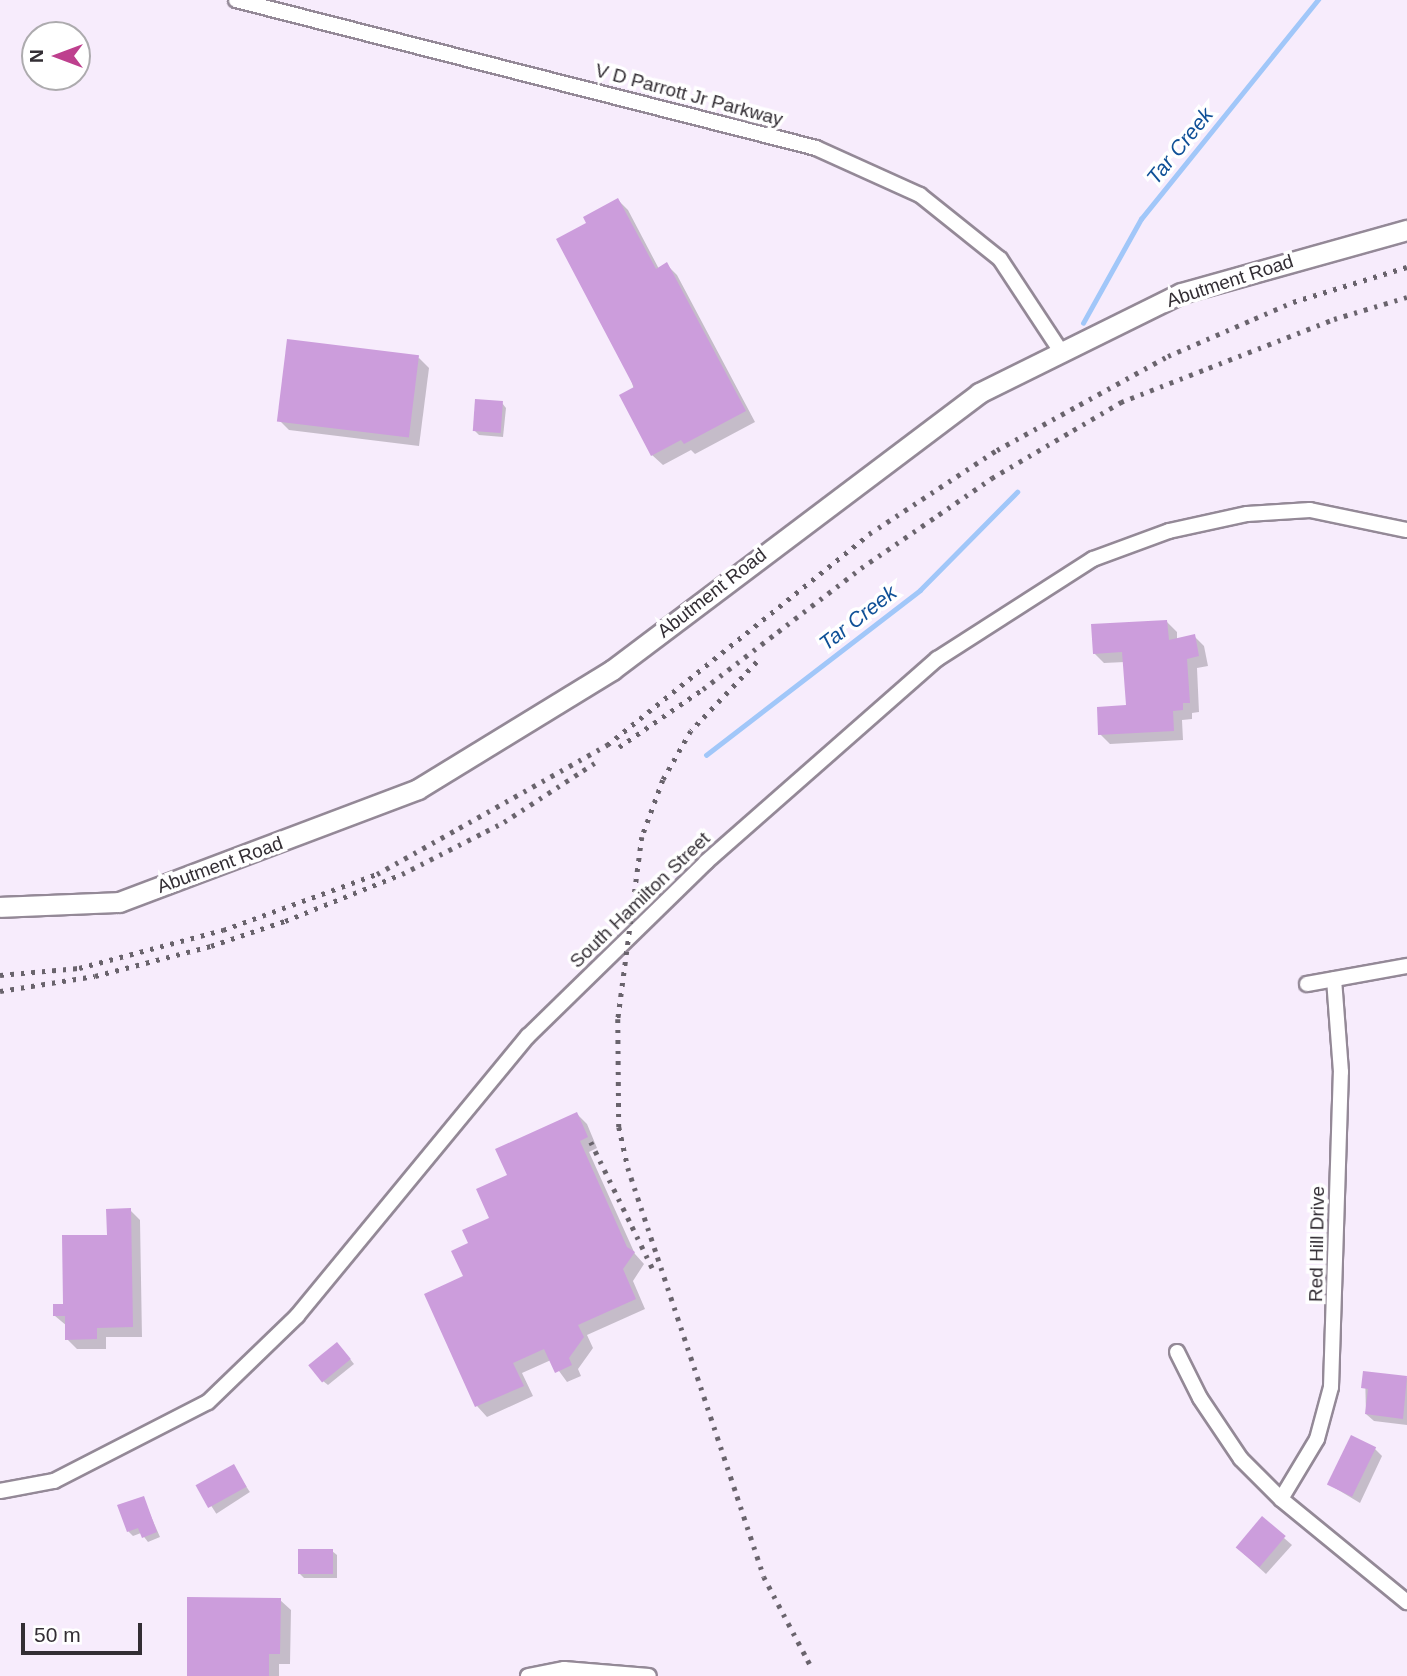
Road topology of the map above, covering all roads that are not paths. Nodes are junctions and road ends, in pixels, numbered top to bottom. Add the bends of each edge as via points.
1 (236, 0) edge
2 (1407, 230) edge
3 (1060, 351) junction
4 (1407, 530) edge
5 (0, 907) edge
6 (1407, 967) edge
7 (1334, 979) junction
8 (1307, 984) dead end
9 (1177, 1352) dead end
10 (0, 1491) edge
11 (1281, 1499) junction
12 (1407, 1602) edge
13 (528, 1676) edge
14 (649, 1676) edge

1 - 3 street, V D Parrott Jr Parkway via 816,148 919,195 1000,259
2 - 3 main road, Abutment Road via 1181,293
3 - 5 main road, Abutment Road via 979,393 612,670 418,789 119,902
4 - 10 street, South Hamilton Street via 1310,510 1247,514 1169,530 1093,559 937,659 706,862 528,1036 297,1316 208,1402 54,1481
6 - 7 street
7 - 8 street
7 - 11 street, Red Hill Drive via 1340,1072 1331,1387 1317,1439
9 - 11 street via 1200,1398 1241,1459
11 - 12 street
13 - 14 street via 564,1669

